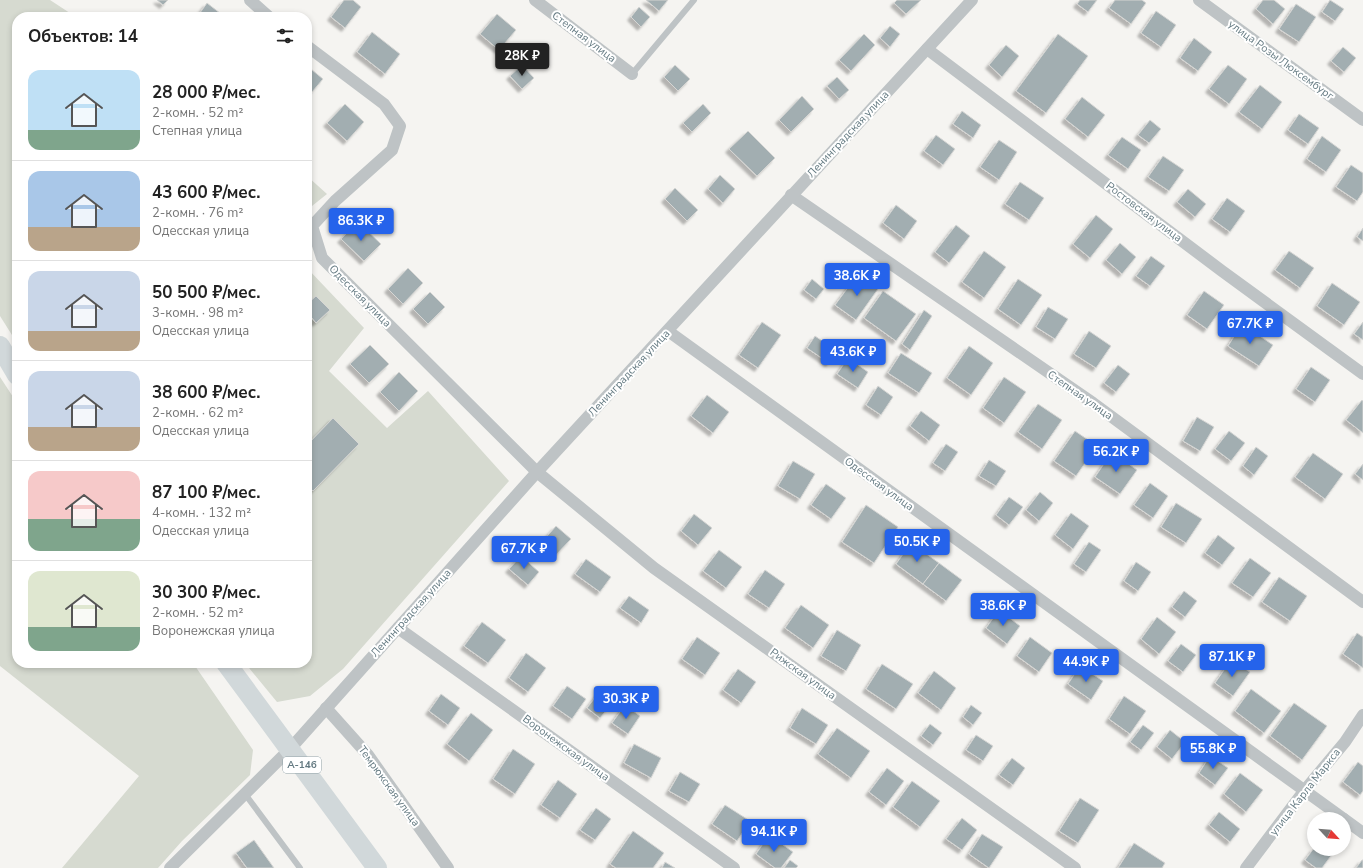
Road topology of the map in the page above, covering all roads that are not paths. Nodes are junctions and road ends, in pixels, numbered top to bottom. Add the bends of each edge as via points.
1 (250, 0) edge
2 (535, 0) edge
3 (694, 0) edge
4 (972, 0) edge
5 (1199, 0) edge
6 (263, 12) edge
7 (927, 49) junction
8 (312, 50) edge
9 (632, 74) joint
10 (1363, 120) edge
11 (791, 195) junction
12 (312, 226) edge
13 (312, 226) edge
14 (668, 331) junction
15 (0, 346) edge
16 (12, 366) edge
17 (1363, 374) edge
18 (537, 472) junction
19 (1363, 602) edge
20 (398, 628) junction
21 (230, 668) edge
22 (326, 708) junction
23 (1363, 715) edge
24 (290, 749) junction
25 (1304, 791) junction
26 (245, 794) junction
27 (1334, 812) edge
28 (1351, 824) edge
29 (1363, 833) edge
30 (170, 868) edge
31 (300, 868) edge
32 (377, 868) edge
33 (448, 868) edge
34 (734, 868) edge
35 (1075, 868) edge
36 (1246, 868) edge

1 - 6 street
2 - 9 street, Степная улица
3 - 9 lane
4 - 7 street, Ленинградская улица
5 - 10 street, улица Розы Люксембург
7 - 11 street, Ленинградская улица
7 - 17 street, Ростовская улица
8 - 13 street, Одесская улица via 384,104 400,126 392,150 335,201
11 - 14 street, Ленинградская улица
11 - 19 street, Степная улица via 1093,403
12 - 18 street, Одесская улица via 322,258
14 - 18 street, Ленинградская улица
14 - 25 street, Одесская улица
15 - 16 highway
18 - 20 street, Ленинградская улица
18 - 35 street, Рижская улица via 654,568
20 - 22 street, Ленинградская улица
20 - 34 street, Воронежская улица
21 - 24 highway, А-146
22 - 24 street, Ленинградская улица
22 - 33 street, Темрюкская улица via 368,755
23 - 25 street, улица Карла Маркса via 1345,742
24 - 26 street, Ленинградская улица
24 - 32 highway, А-146
25 - 27 street, Одесская улица
25 - 36 street, улица Карла Маркса
26 - 30 street, Ленинградская улица
26 - 31 lane
28 - 29 street, Одесская улица

